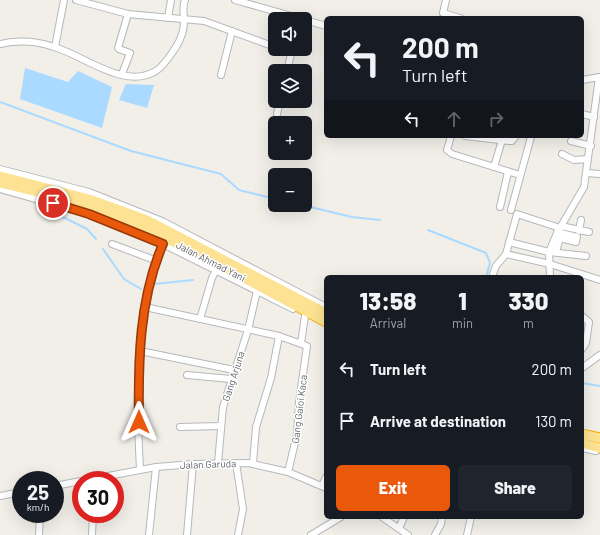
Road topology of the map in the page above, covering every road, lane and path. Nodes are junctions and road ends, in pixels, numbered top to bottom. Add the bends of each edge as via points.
1 (64, 0) edge
2 (76, 0) edge
3 (99, 0) edge
4 (171, 0) edge
5 (185, 0) edge
6 (235, 0) edge
7 (446, 0) edge
8 (98, 7) junction
9 (128, 14) junction
10 (453, 16) edge
11 (168, 18) junction
12 (184, 20) junction
13 (312, 24) edge
14 (324, 26) edge
15 (324, 27) edge
16 (232, 31) junction
17 (0, 44) edge
18 (268, 44) edge
19 (54, 47) junction
20 (122, 74) junction
21 (221, 75) dead end
22 (599, 77) edge
23 (584, 80) edge
24 (278, 108) edge
25 (598, 108) edge
26 (277, 114) dead end
27 (584, 114) edge
28 (594, 117) junction
29 (451, 138) edge
30 (484, 138) edge
31 (514, 138) edge
32 (530, 138) edge
33 (502, 140) junction
34 (571, 142) dead end
35 (591, 146) junction
36 (562, 154) dead end
37 (588, 159) junction
38 (494, 167) junction
39 (0, 169) edge
40 (508, 172) junction
41 (587, 173) junction
42 (600, 174) edge
43 (520, 175) junction
44 (0, 176) edge
45 (0, 183) edge
46 (0, 189) edge
47 (500, 207) dead end
48 (511, 210) dead end
49 (581, 220) dead end
50 (560, 229) junction
51 (579, 231) junction
52 (589, 232) dead end
53 (510, 242) junction
54 (112, 244) dead end
55 (163, 244) junction
56 (553, 252) junction
57 (506, 254) junction
58 (586, 256) dead end
59 (157, 261) junction
60 (550, 264) junction
61 (216, 270) junction
62 (493, 275) edge
63 (550, 275) edge
64 (600, 280) edge
65 (257, 291) junction
66 (324, 306) edge
67 (145, 307) junction
68 (305, 316) junction
69 (200, 318) junction
70 (584, 318) edge
71 (324, 321) edge
72 (248, 330) junction
73 (279, 336) junction
74 (304, 345) junction
75 (584, 346) edge
76 (140, 351) junction
77 (600, 354) edge
78 (584, 367) edge
79 (234, 370) junction
80 (187, 375) dead end
81 (231, 379) junction
82 (220, 426) junction
83 (180, 427) dead end
84 (584, 434) edge
85 (600, 438) edge
86 (584, 444) edge
87 (584, 448) edge
88 (600, 449) edge
89 (218, 463) junction
90 (236, 463) junction
91 (253, 463) junction
92 (194, 464) junction
93 (156, 467) junction
94 (140, 469) junction
95 (288, 472) junction
96 (124, 473) edge
97 (324, 487) edge
98 (12, 494) edge
99 (0, 496) edge
100 (338, 519) edge
101 (385, 519) edge
102 (404, 519) edge
103 (442, 519) edge
104 (471, 519) edge
105 (40, 523) edge
106 (93, 523) edge
107 (403, 532) edge
108 (39, 535) edge
109 (92, 535) edge
110 (149, 535) edge
111 (187, 535) edge
112 (238, 535) edge
113 (311, 535) edge
114 (435, 535) edge
115 (467, 535) edge

1 - 19 street
2 - 8 street
3 - 8 street
4 - 11 street
5 - 12 street
6 - 14 street
7 - 10 street via 443,13
8 - 9 street
9 - 11 street
9 - 20 street via 118,48 130,53
11 - 12 street
12 - 16 street via 204,21
12 - 20 street via 176,46 158,69 153,73 139,76
13 - 15 street
16 - 18 street
16 - 21 street
17 - 19 street via 25,41
19 - 20 street
22 - 23 street
22 - 25 street
24 - 26 street
25 - 28 street
27 - 28 street
28 - 35 street
29 - 38 street via 449,153
30 - 33 street
31 - 33 street via 512,141
32 - 43 street
33 - 38 street
34 - 35 street
35 - 37 street
36 - 37 street via 574,160
37 - 41 street
38 - 40 street
39 - 66 street via 89,192 162,221
40 - 43 street
40 - 47 street
41 - 42 street
41 - 50 street via 582,193
43 - 48 street
44 - 71 highway, Jalan Ahmad Yani via 89,199 147,220
45 - 71 highway, Jalan Ahmad Yani via 55,196 137,224
46 - 55 street via 89,214
49 - 51 street
50 - 51 street
50 - 53 street via 517,214
50 - 56 street
50 - 56 street via 577,237 577,240 576,242 560,238
51 - 52 street
53 - 56 street
53 - 57 street
54 - 59 street
55 - 59 street
55 - 61 street
56 - 58 street
56 - 60 street
57 - 60 street
57 - 62 street via 496,266
59 - 67 street
60 - 63 street
60 - 64 street
61 - 65 street
61 - 69 street
65 - 68 street
65 - 72 street, Gang Arjuna
67 - 69 street
67 - 76 street
68 - 71 street
68 - 74 street, Gang Gaioi Kaca
69 - 72 street
70 - 75 street via 589,322
72 - 73 street
72 - 79 street, Gang Arjuna
73 - 74 street
73 - 91 street via 256,426
74 - 95 street, Gang Gaioi Kaca via 297,434
76 - 79 street
76 - 94 street
77 - 78 street
79 - 81 street, Gang Arjuna
80 - 81 street
81 - 82 street, Gang Arjuna
82 - 83 street
82 - 89 street, Gang Arjuna
84 - 85 highway
86 - 88 highway
87 - 88 street
89 - 90 street, Jalan Garuda
89 - 92 street, Jalan Garuda
90 - 91 street, Jalan Garuda
90 - 112 street via 243,509
91 - 95 street, Jalan Garuda
92 - 93 street, Jalan Garuda
92 - 111 street
93 - 94 street, Jalan Garuda
93 - 110 street
94 - 96 street, Jalan Garuda
95 - 97 street, Jalan Garuda
98 - 99 street
100 - 113 street
101 - 107 street
102 - 107 street
103 - 114 street
104 - 115 street
105 - 108 street
106 - 109 street

